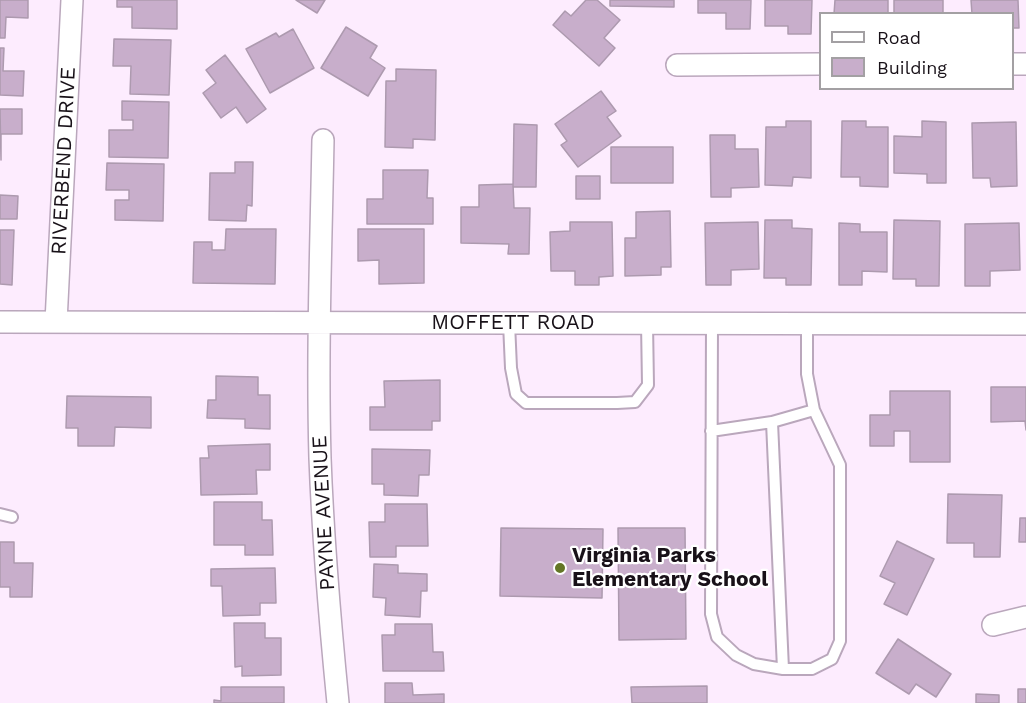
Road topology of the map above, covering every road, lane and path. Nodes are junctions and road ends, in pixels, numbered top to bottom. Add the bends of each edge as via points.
1 (72, 0) edge
2 (819, 64) edge
3 (677, 65) dead end
4 (323, 140) dead end
5 (0, 322) edge
6 (56, 322) junction
7 (319, 323) junction
8 (509, 323) junction
9 (647, 323) junction
10 (712, 323) junction
11 (807, 324) junction
12 (1026, 324) edge
13 (814, 410) junction
14 (772, 422) junction
15 (711, 431) junction
16 (0, 514) edge
17 (12, 517) dead end
18 (1026, 616) edge
19 (993, 625) dead end
20 (783, 669) junction
21 (338, 703) edge

1 - 6 street, RIVERBEND DRIVE
2 - 3 street
4 - 7 street, PAYNE AVENUE
5 - 6 street, MOFFETT ROAD
6 - 7 street, MOFFETT ROAD
7 - 8 street, MOFFETT ROAD
7 - 21 street, PAYNE AVENUE via 320,458
8 - 9 street, MOFFETT ROAD
8 - 9 lane via 516,394 526,402 606,403 635,402 648,385
9 - 10 street, MOFFETT ROAD
10 - 11 street, MOFFETT ROAD
10 - 15 lane
11 - 12 street, MOFFETT ROAD
11 - 13 lane via 807,374
13 - 14 lane
13 - 20 lane via 840,465 840,641 832,659 812,669
14 - 15 lane
14 - 20 lane
15 - 20 lane via 711,614 717,637 736,655 754,664
16 - 17 lane
18 - 19 street

